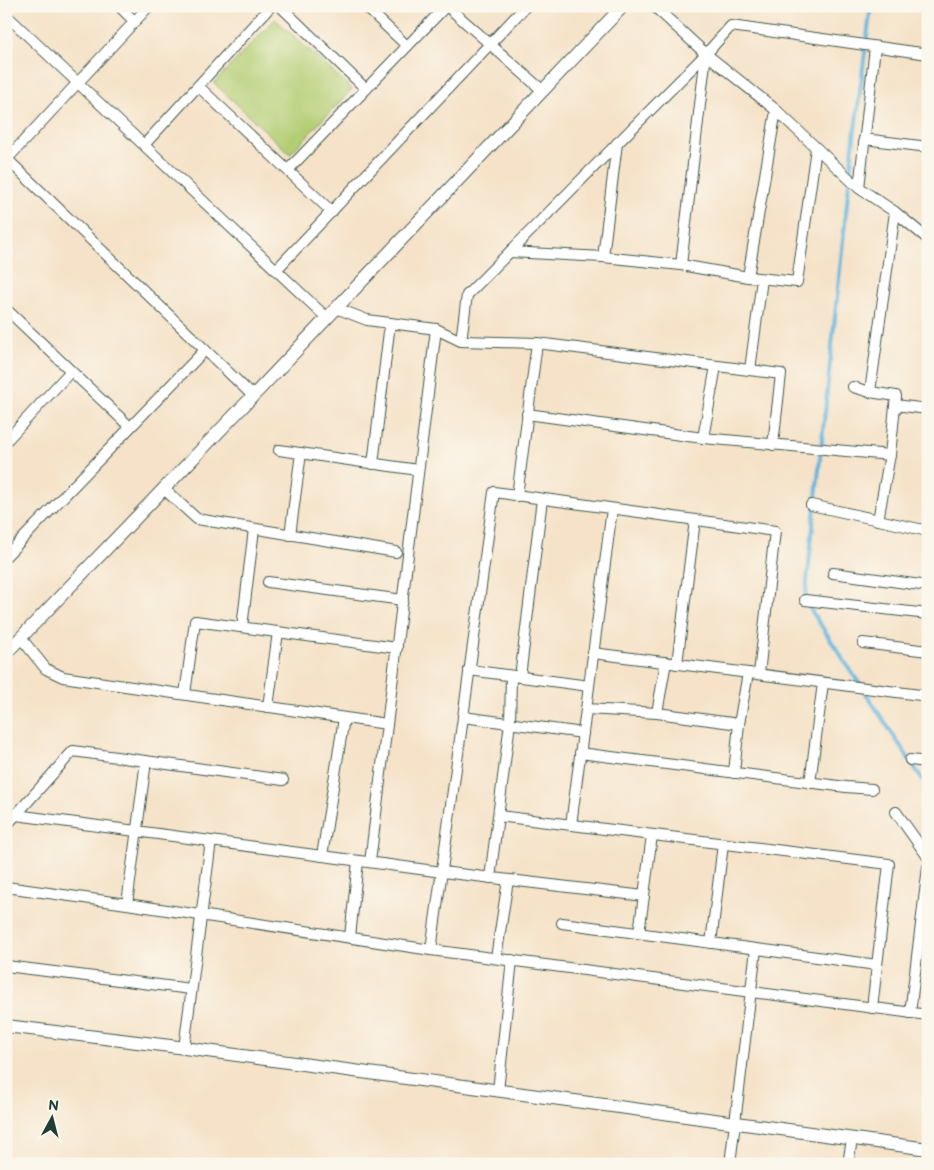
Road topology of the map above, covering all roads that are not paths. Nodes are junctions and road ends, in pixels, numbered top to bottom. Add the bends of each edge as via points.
1 (119, 6) edge
2 (149, 6) edge
3 (271, 6) edge
4 (280, 6) edge
5 (365, 6) edge
6 (447, 6) edge
7 (526, 6) edge
8 (623, 6) edge
9 (654, 6) edge
10 (6, 15) edge
11 (135, 22) junction
12 (490, 44) junction
13 (407, 46) junction
14 (874, 46) junction
15 (706, 54) junction
16 (928, 54) edge
17 (78, 83) junction
18 (198, 86) junction
19 (366, 89) junction
20 (543, 91) junction
21 (776, 110) junction
22 (864, 138) junction
23 (617, 143) junction
24 (144, 145) junction
25 (928, 147) edge
26 (816, 148) junction
27 (6, 159) edge
28 (288, 170) junction
29 (859, 188) junction
30 (332, 212) junction
31 (895, 212) junction
32 (928, 239) edge
33 (510, 252) junction
34 (603, 257) junction
35 (681, 265) junction
36 (276, 270) junction
37 (748, 277) junction
38 (762, 279) junction
39 (336, 308) junction
40 (7, 313) edge
41 (327, 318) junction
42 (390, 323) junction
43 (436, 329) junction
44 (461, 341) junction
45 (537, 343) junction
46 (205, 350) junction
47 (716, 366) junction
48 (750, 370) junction
49 (71, 372) junction
50 (854, 387) dead end
51 (870, 392) junction
52 (253, 396) junction
53 (895, 406) junction
54 (928, 409) edge
55 (528, 414) junction
56 (130, 427) junction
57 (703, 438) junction
58 (6, 441) edge
59 (773, 445) junction
60 (279, 450) dead end
61 (301, 453) junction
62 (890, 455) junction
63 (373, 464) junction
64 (418, 470) junction
65 (164, 489) junction
66 (517, 496) junction
67 (542, 499) junction
68 (811, 506) dead end
69 (612, 509) junction
70 (695, 520) junction
71 (878, 520) junction
72 (254, 529) junction
73 (928, 531) edge
74 (290, 535) junction
75 (396, 552) dead end
76 (6, 556) edge
77 (833, 573) dead end
78 (268, 582) dead end
79 (928, 586) edge
80 (402, 600) junction
81 (805, 600) dead end
82 (928, 614) edge
83 (242, 627) junction
84 (278, 632) junction
85 (21, 638) junction
86 (863, 643) dead end
87 (397, 648) junction
88 (928, 650) edge
89 (6, 653) edge
90 (593, 653) junction
91 (666, 662) junction
92 (677, 664) junction
93 (469, 670) junction
94 (754, 674) junction
95 (516, 676) junction
96 (823, 683) junction
97 (589, 686) junction
98 (185, 694) junction
99 (928, 696) edge
100 (268, 707) junction
101 (586, 709) junction
102 (657, 713) junction
103 (463, 717) junction
104 (344, 718) junction
105 (510, 723) junction
106 (387, 724) junction
107 (739, 724) junction
108 (583, 733) junction
109 (580, 753) junction
110 (910, 760) dead end
111 (146, 761) junction
112 (928, 762) edge
113 (734, 773) junction
114 (283, 780) dead end
115 (810, 783) junction
116 (872, 789) dead end
117 (896, 812) dead end
118 (16, 815) junction
119 (498, 816) junction
120 (571, 825) junction
121 (6, 826) edge
122 (137, 832) junction
123 (652, 835) junction
124 (211, 841) junction
125 (723, 844) junction
126 (322, 856) junction
127 (928, 857) edge
128 (358, 861) junction
129 (370, 862) junction
130 (928, 867) edge
131 (442, 872) junction
132 (490, 878) junction
133 (508, 880) junction
134 (6, 887) edge
135 (644, 896) junction
136 (128, 904) junction
137 (201, 915) junction
138 (562, 923) dead end
139 (639, 933) junction
140 (350, 937) junction
141 (711, 943) junction
142 (756, 949) junction
143 (431, 950) junction
144 (496, 958) junction
145 (512, 960) junction
146 (877, 965) junction
147 (6, 966) edge
148 (191, 989) junction
149 (751, 992) junction
150 (872, 1008) junction
151 (910, 1013) junction
152 (928, 1015) edge
153 (6, 1026) edge
154 (184, 1048) junction
155 (498, 1091) junction
156 (734, 1123) junction
157 (852, 1139) junction
158 (928, 1149) edge
159 (730, 1164) edge
160 (848, 1164) edge

1 - 11 street
2 - 11 street
3 - 18 street
4 - 19 street
5 - 13 street
6 - 12 street
6 - 13 street
7 - 12 street
8 - 20 street
9 - 15 street
10 - 17 street
11 - 17 street
12 - 20 street
12 - 30 street
13 - 19 street
14 - 15 street via 731,26
14 - 16 street
14 - 22 street
15 - 21 street
15 - 23 street
15 - 35 street
17 - 24 street
17 - 27 street
18 - 24 street
18 - 28 street
19 - 28 street
20 - 39 street
21 - 26 street
21 - 37 street
22 - 25 street
22 - 29 street
23 - 33 street
23 - 34 street
24 - 36 street
26 - 29 street
26 - 38 street via 797,282
27 - 46 street
28 - 30 street
29 - 31 street
30 - 36 street
31 - 32 street
31 - 51 street
33 - 34 street
33 - 44 street via 467,295
34 - 35 street
35 - 37 street
36 - 41 street
37 - 38 street
38 - 48 street
39 - 41 street
39 - 42 street via 366,320
40 - 49 street
41 - 52 street
42 - 43 street
42 - 63 street
43 - 44 street
43 - 64 street
44 - 45 street
45 - 47 street
45 - 55 street
46 - 52 street
46 - 56 street
47 - 48 street
47 - 57 street
48 - 59 street via 781,374
49 - 56 street
49 - 58 street
50 - 51 street
51 - 53 street via 896,396
52 - 65 street
53 - 54 street
53 - 62 street
55 - 57 street
55 - 66 street
56 - 76 street
57 - 59 street
59 - 62 street
60 - 61 street
61 - 63 street
61 - 74 street
62 - 71 street
63 - 64 street
64 - 80 street
65 - 72 street via 197,519
65 - 85 street
66 - 67 street
66 - 93 street via 494,492
67 - 69 street
67 - 95 street
68 - 71 street
69 - 70 street
69 - 90 street
70 - 92 street
70 - 94 street via 775,531
71 - 73 street
72 - 74 street
72 - 83 street
74 - 75 street
77 - 79 street
78 - 80 street
80 - 87 street
81 - 82 street
83 - 84 street
83 - 98 street via 195,621
84 - 87 street
84 - 100 street
85 - 89 street
85 - 98 street via 46,669 63,677
86 - 88 street
87 - 106 street
90 - 91 street
90 - 97 street
91 - 92 street
91 - 102 street
92 - 94 street
93 - 95 street
93 - 103 street
94 - 96 street
94 - 107 street
95 - 97 street
95 - 105 street
96 - 99 street
96 - 115 street
97 - 101 street
98 - 100 street
100 - 104 street
101 - 102 street
101 - 108 street
102 - 107 street
103 - 105 street
103 - 131 street
104 - 106 street
104 - 126 street
105 - 108 street
105 - 119 street
106 - 129 street
107 - 113 street
108 - 109 street
109 - 113 street
109 - 120 street
110 - 112 street
111 - 114 street
111 - 118 street via 73,751
111 - 122 street
113 - 115 street
115 - 116 street
117 - 127 street
118 - 121 street
118 - 122 street
119 - 120 street
119 - 132 street
120 - 123 street
122 - 124 street
122 - 136 street
123 - 125 street
123 - 135 street
124 - 126 street
124 - 137 street
125 - 141 street
125 - 146 street via 889,864
126 - 128 street
128 - 129 street
128 - 140 street
129 - 131 street
130 - 151 street
131 - 132 street
131 - 143 street
132 - 133 street
133 - 135 street
133 - 144 street
134 - 136 street
135 - 139 street
136 - 137 street
137 - 140 street
137 - 148 street
138 - 139 street
139 - 141 street
140 - 143 street
141 - 142 street
142 - 146 street
142 - 149 street
143 - 144 street
144 - 145 street
145 - 149 street
145 - 155 street
146 - 150 street
147 - 148 street
148 - 154 street
149 - 150 street
149 - 156 street
150 - 151 street
151 - 152 street
153 - 154 street
154 - 155 street
155 - 156 street
156 - 157 street
156 - 159 street
157 - 158 street
157 - 160 street

